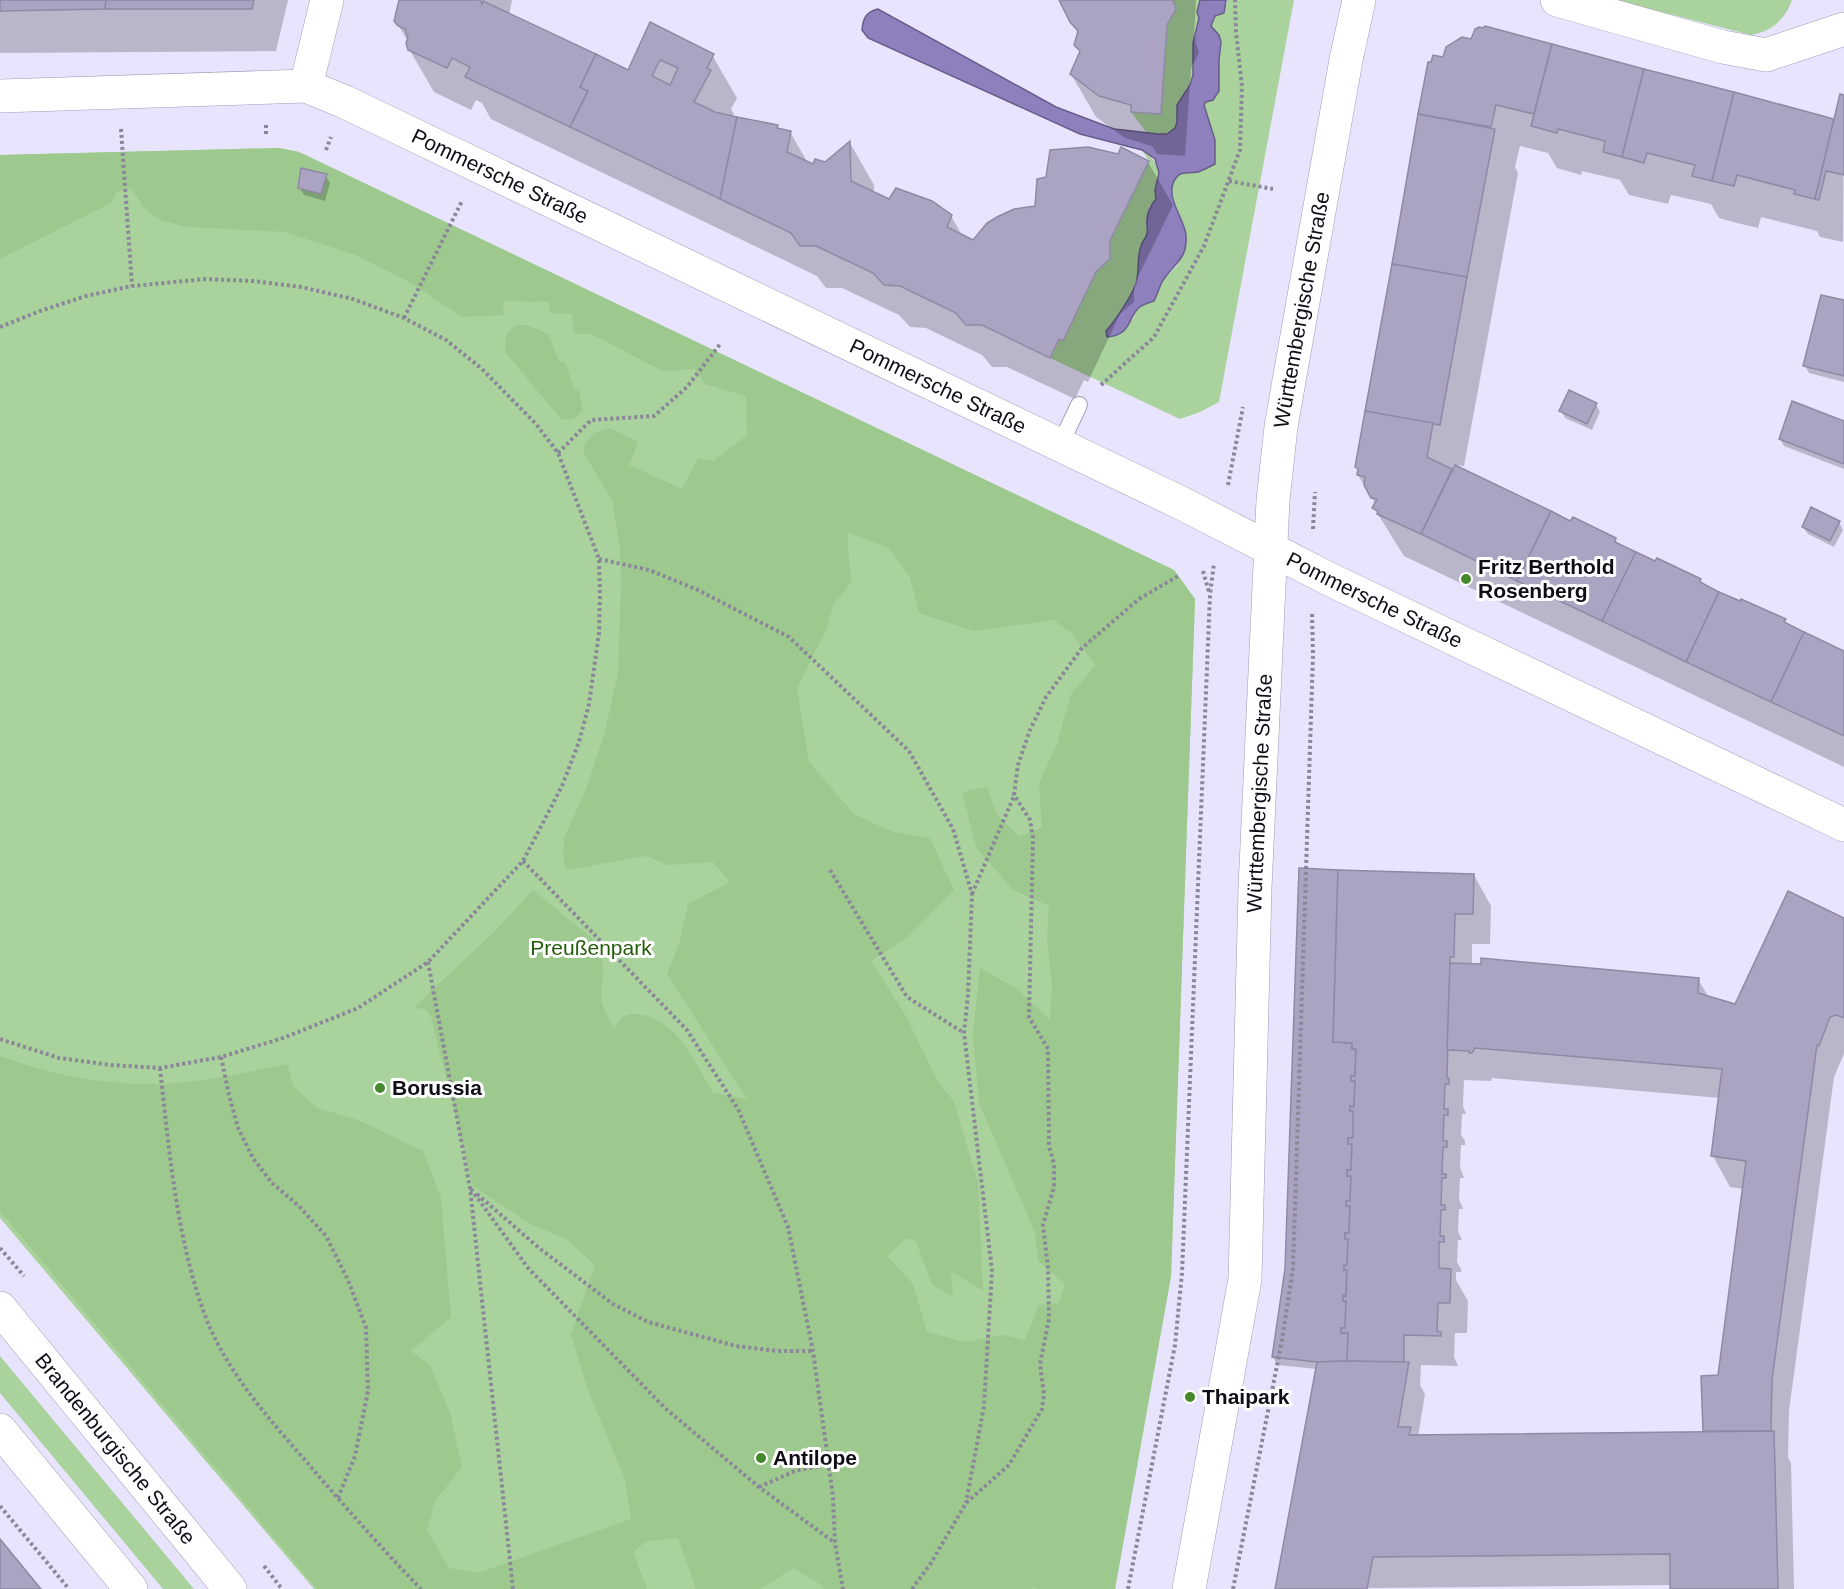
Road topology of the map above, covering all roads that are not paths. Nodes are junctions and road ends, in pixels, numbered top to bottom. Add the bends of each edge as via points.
1 (327, 0) edge
2 (1359, 0) edge
3 (1557, 0) edge
4 (1844, 29) edge
5 (306, 86) junction
6 (0, 96) edge
7 (1079, 405) road end
8 (1060, 445) junction
9 (1271, 549) junction
10 (1844, 825) edge
11 (0, 1308) edge
12 (0, 1430) edge
13 (131, 1589) edge
14 (230, 1589) edge
15 (1189, 1589) edge

1 - 5 street
2 - 9 street, Württembergische Straße via 1283,417
3 - 4 street via 1723,47 1766,55
5 - 6 street, Pommersche Straße
5 - 8 street, Pommersche Straße
7 - 8 lane
8 - 9 street, Pommersche Straße
9 - 10 street, Pommersche Straße
9 - 15 street, Württembergische Straße via 1255,888 1245,1279
11 - 14 street, Brandenburgische Straße
12 - 13 street

